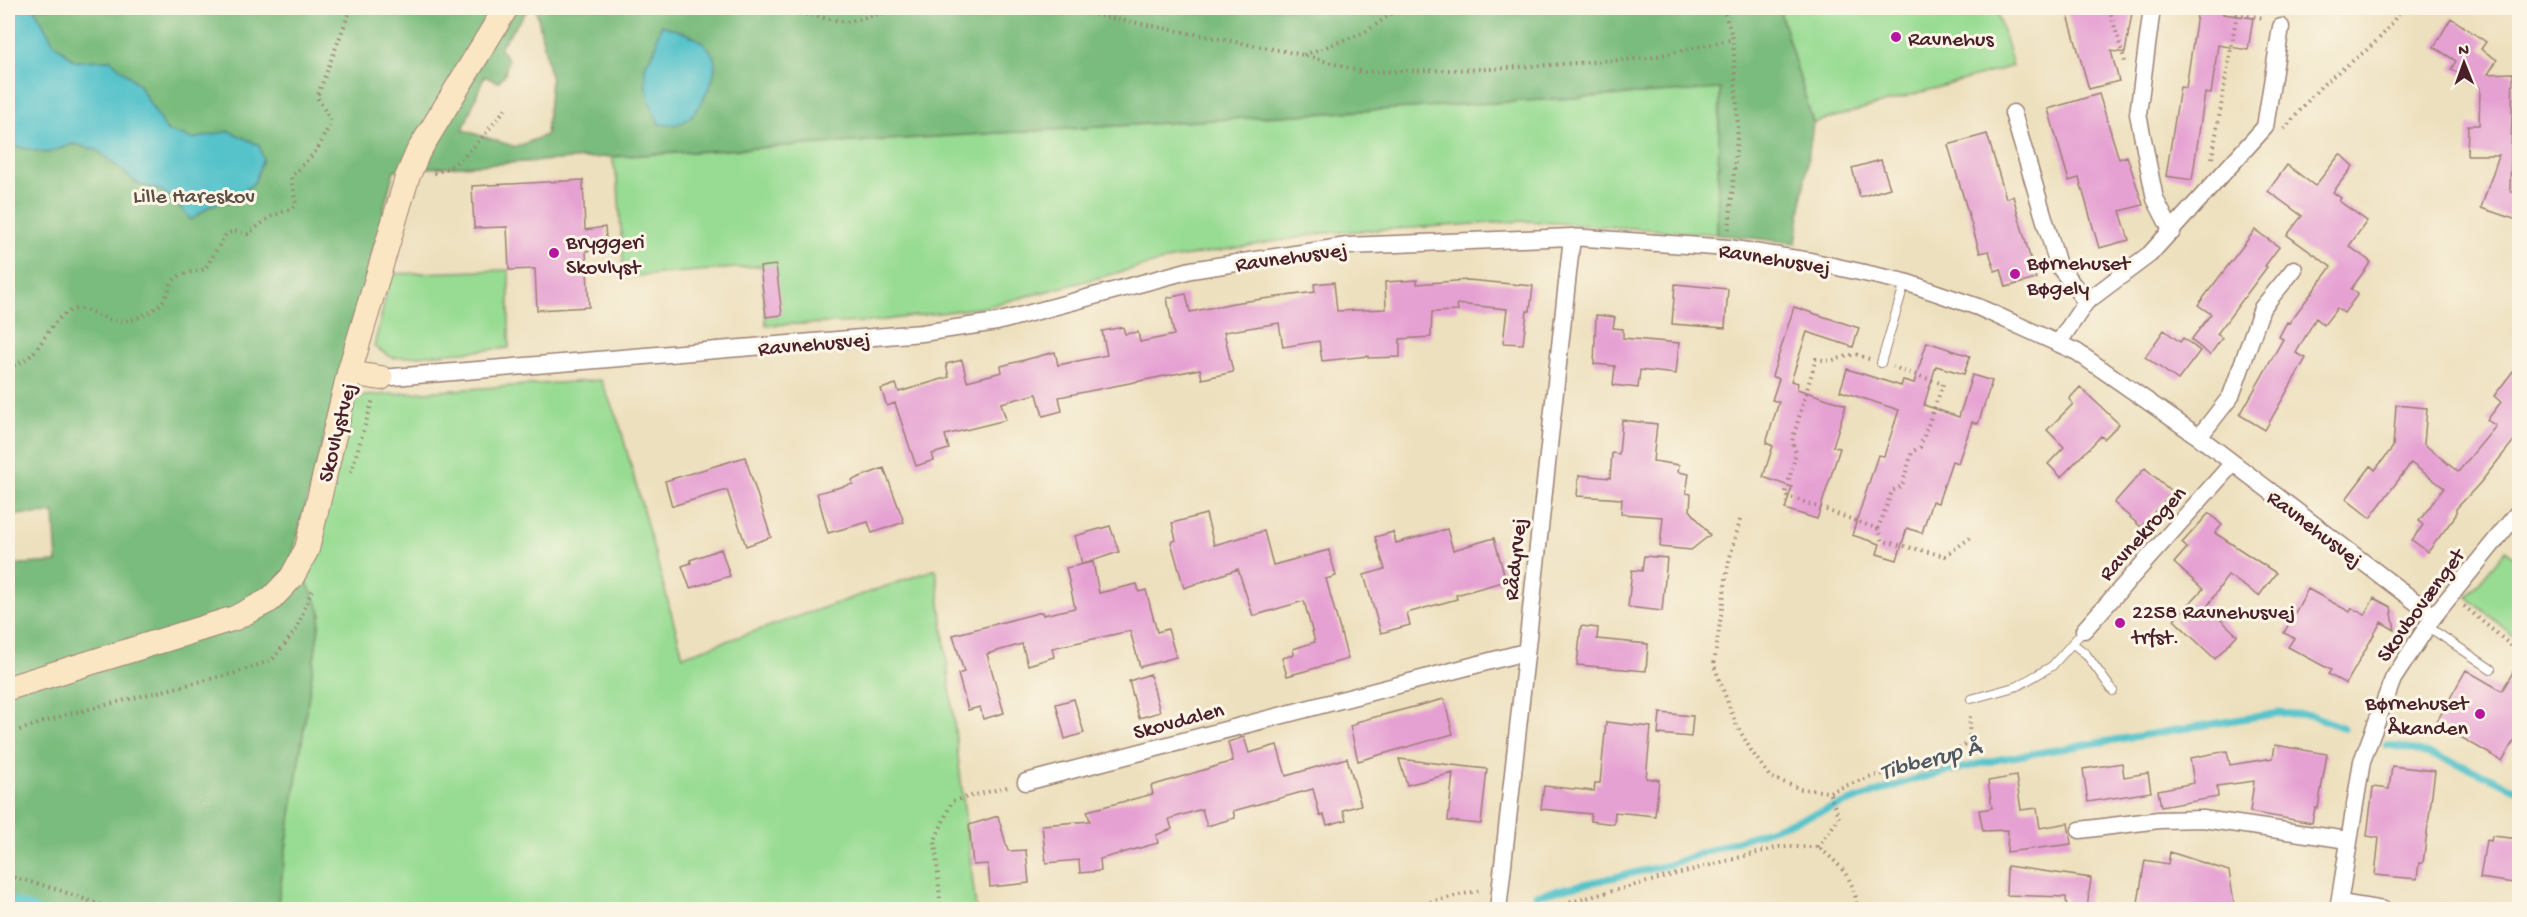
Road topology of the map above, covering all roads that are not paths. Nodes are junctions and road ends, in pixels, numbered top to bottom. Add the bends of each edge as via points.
1 (506, 8) edge
2 (2152, 8) edge
3 (2281, 27) road end
4 (2013, 113) dead end
5 (2172, 232) junction
6 (1572, 237) junction
7 (2294, 269) dead end
8 (1905, 282) junction
9 (2086, 302) junction
10 (2059, 342) junction
11 (1881, 363) road end
12 (349, 373) junction
13 (381, 378) joint
14 (2199, 437) junction
15 (2232, 464) junction
16 (2520, 510) edge
17 (2430, 621) junction
18 (2084, 630) joint
19 (2072, 644) junction
20 (1525, 652) junction
21 (2491, 669) dead end
22 (8, 688) edge
23 (2113, 690) dead end
24 (1971, 699) road end
25 (1026, 782) road end
26 (2080, 830) dead end
27 (2348, 840) junction
28 (2339, 906) edge
29 (1498, 909) edge
30 (2383, 909) edge

1 - 12 street, Skovlystvej via 418,152
2 - 5 street via 2138,114 2155,199
3 - 5 street via 2265,127
4 - 9 street via 2058,265
5 - 9 street via 2150,254
6 - 8 street, Ravnehusvej via 1728,248
6 - 13 street, Ravnehusvej via 1324,249 1191,270 997,322 922,333
6 - 20 street, Rådyrvej
7 - 14 street via 2262,309 2231,396
8 - 10 street, Ravnehusvej via 1978,307
8 - 11 lane
9 - 10 street
10 - 14 street, Ravnehusvej
12 - 13 street, Ravnehusvej
12 - 22 street, Skovlystvej via 307,549 292,577 270,600 234,618
14 - 15 street, Ravnehusvej
15 - 17 street, Ravnehusvej
15 - 18 street, Ravnekrogen
16 - 17 street, Skovbovænget
17 - 21 lane
17 - 27 street, Skovbovænget via 2393,679 2362,761
18 - 19 lane
19 - 23 lane via 2086,654
19 - 24 lane via 2052,666 2019,686
20 - 25 street, Skovdalen
20 - 29 street, Rådyrvej
26 - 27 street via 2203,819
27 - 28 street, Skovbovænget
28 - 30 street

